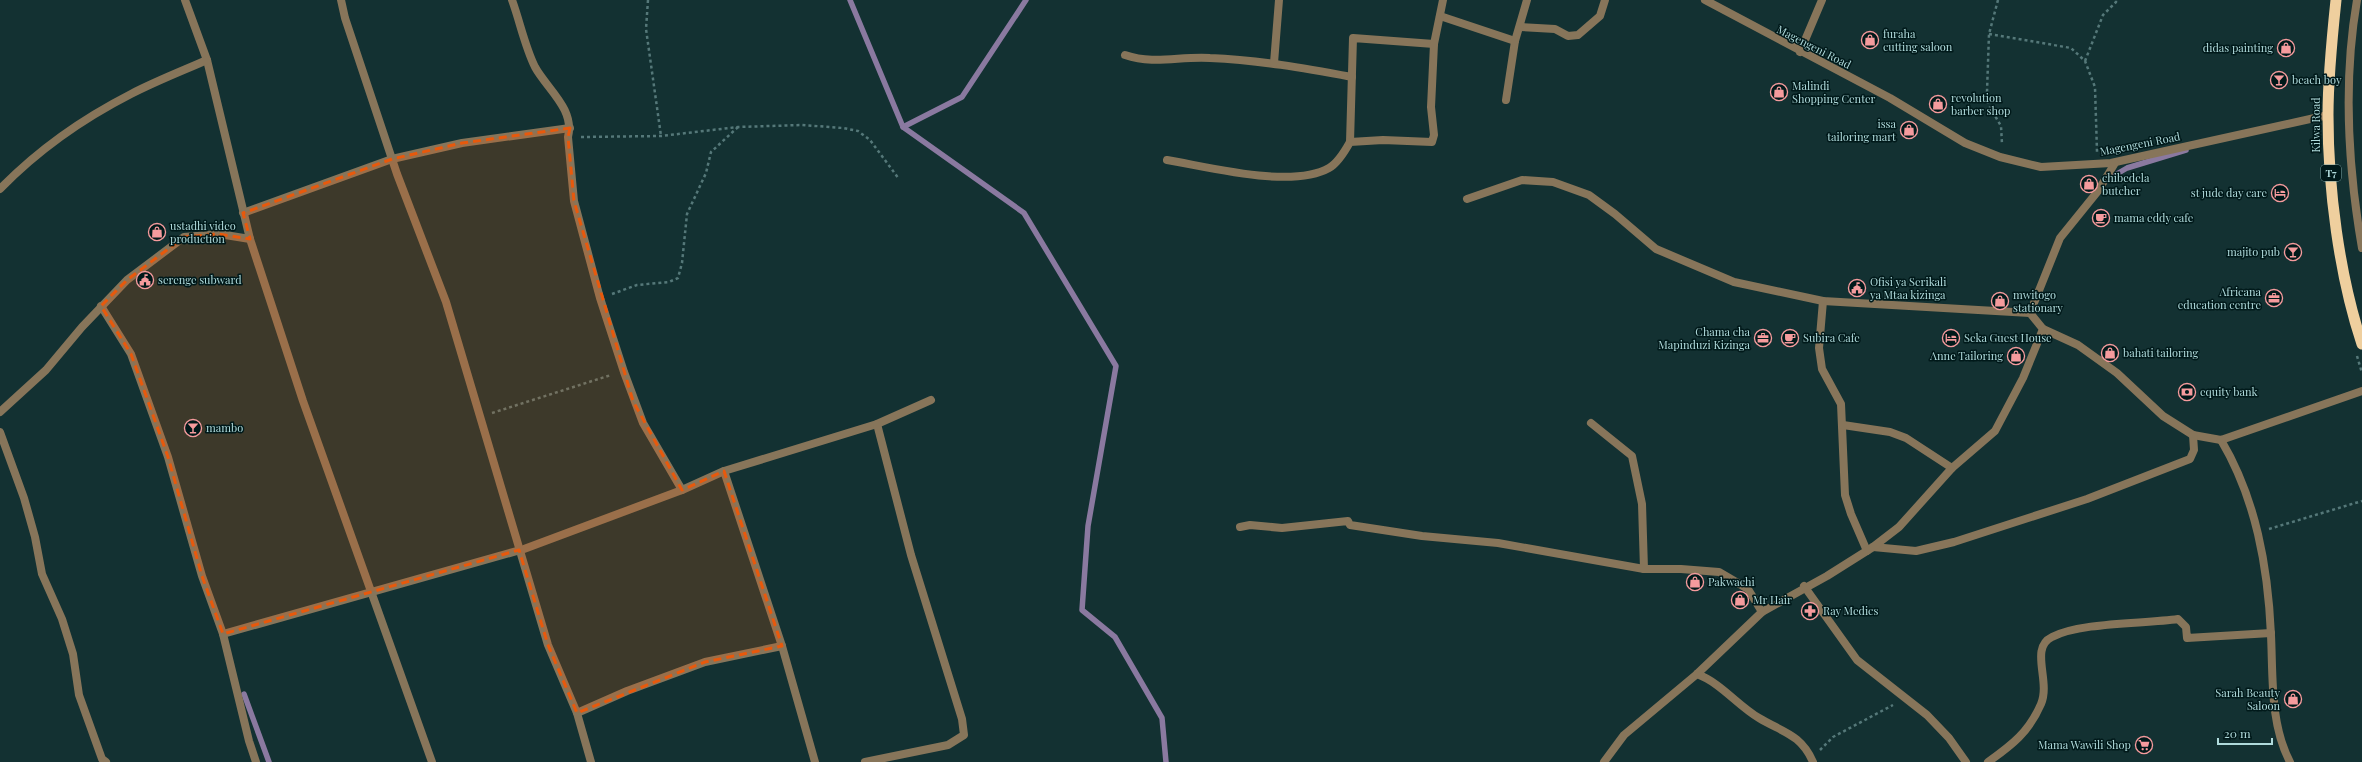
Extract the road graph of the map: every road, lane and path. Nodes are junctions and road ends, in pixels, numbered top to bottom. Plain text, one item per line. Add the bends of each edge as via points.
1 (185, 0) edge
2 (341, 0) edge
3 (512, 0) edge
4 (648, 0) edge
5 (1279, 0) edge
6 (1443, 0) edge
7 (1527, 0) edge
8 (1605, 0) edge
9 (1705, 0) edge
10 (1822, 0) edge
11 (1998, 0) edge
12 (2116, 0) edge
13 (2336, 0) edge
14 (2356, 0) edge
15 (1440, 16) junction
16 (1520, 27) junction
17 (1989, 34) junction
18 (1515, 41) junction
19 (1434, 44) junction
20 (1800, 52) junction
21 (1125, 55) dead end
22 (207, 60) junction
23 (2085, 61) junction
24 (1274, 63) junction
25 (1352, 77) junction
26 (1506, 100) dead end
27 (2328, 115) junction
28 (738, 127) junction
29 (570, 128) junction
30 (660, 136) junction
31 (568, 137) junction
32 (1350, 142) junction
33 (2000, 157) junction
34 (392, 159) junction
35 (1167, 160) dead end
36 (2115, 163) junction
37 (2098, 164) junction
38 (898, 179) dead end
39 (0, 189) edge
40 (1467, 200) dead end
41 (243, 213) junction
42 (250, 239) junction
43 (2362, 248) edge
44 (600, 298) junction
45 (1823, 301) junction
46 (101, 306) junction
47 (2030, 312) junction
48 (2043, 329) junction
49 (2362, 344) edge
50 (624, 372) junction
51 (2362, 392) edge
52 (931, 400) dead end
53 (0, 412) edge
54 (480, 417) junction
55 (1591, 423) dead end
56 (877, 424) junction
57 (1843, 425) junction
58 (0, 432) edge
59 (2193, 435) junction
60 (2221, 440) junction
61 (1952, 468) junction
62 (724, 471) junction
63 (682, 490) junction
64 (2362, 501) edge
65 (1240, 527) dead end
66 (2259, 532) junction
67 (1870, 549) junction
68 (519, 550) junction
69 (1644, 569) junction
70 (1804, 586) junction
71 (371, 592) junction
72 (1762, 612) junction
73 (2271, 633) junction
74 (224, 634) junction
75 (782, 646) junction
76 (1697, 674) junction
77 (1904, 699) junction
78 (577, 713) junction
79 (1813, 760) edge
80 (106, 762) edge
81 (256, 762) edge
82 (432, 762) edge
83 (591, 762) edge
84 (815, 762) edge
85 (865, 762) edge
86 (1604, 762) edge
87 (1966, 762) edge
88 (1988, 762) edge
89 (2290, 762) edge

1 - 22 street
2 - 34 street
3 - 29 street via 536,68 557,95
4 - 30 path via 646,29
5 - 24 street
6 - 15 street
7 - 16 street
8 - 16 street via 1600,16 1578,35 1568,36 1555,29
9 - 20 street, Magengeni Road
10 - 20 street
11 - 17 path
12 - 23 path via 2103,15
13 - 27 highway, Kilwa Road / T7
14 - 43 street via 2349,63 2350,146 2356,217
15 - 18 street
15 - 19 street
16 - 18 street
17 - 23 path via 2071,48
17 - 33 path via 1988,104 2001,126
18 - 26 street
19 - 25 street via 1353,38
19 - 32 street via 1432,142
20 - 33 street, Magengeni Road via 1890,98 1965,143
21 - 24 street via 1142,61 1194,57
22 - 39 street via 131,94 68,132
22 - 41 street
23 - 37 path via 2095,87
24 - 25 street
25 - 32 street
27 - 36 street, Magengeni Road
27 - 49 highway, Kilwa Road / T7 via 2329,157 2338,244
28 - 30 path
28 - 38 path via 802,125 858,131 870,140
28 - 44 path via 711,152 706,173 687,214 678,278 669,282 636,285
29 - 31 street
29 - 34 street via 462,143
30 - 31 path
31 - 44 street via 574,201
32 - 35 street via 1330,168 1308,176 1255,176
33 - 37 street, Magengeni Road via 2042,167
34 - 41 street
34 - 54 street via 446,302
36 - 37 street, Magengeni Road
36 - 47 street via 2098,191 2060,238
40 - 45 street via 1522,180 1553,182 1589,195 1656,249 1734,282
41 - 42 street
42 - 46 street via 219,234 184,237 127,280
42 - 71 street via 303,401
44 - 50 street
45 - 47 street
45 - 57 street via 1819,348 1822,369 1841,404
46 - 53 street via 46,370
46 - 74 street via 131,354 168,456 202,576
47 - 48 street
48 - 59 street via 2078,345 2117,373 2163,416
48 - 61 street via 2023,378 1995,431
50 - 54 path via 595,378
50 - 63 street via 643,423
51 - 60 street
52 - 56 street
54 - 68 street
55 - 69 street via 1632,456 1642,504
56 - 62 street
56 - 85 street via 911,555 962,719 964,735 948,745
57 - 61 street via 1890,432 1906,438
57 - 67 street via 1845,495 1850,514
58 - 80 street via 24,498 42,574 62,619 73,654 79,695 102,759
59 - 60 street
59 - 67 street via 2194,450 2190,459 2087,498 1954,542 1916,551
60 - 66 street via 2245,489
61 - 67 street via 1898,527
62 - 63 street
62 - 75 street
63 - 68 street
64 - 66 path
65 - 69 street via 1250,525 1282,528 1348,521 1350,525 1422,536 1498,543
66 - 73 street
67 - 70 street via 1827,576
68 - 71 street
68 - 78 street via 548,645
69 - 72 street via 1719,572 1748,589
70 - 72 street
70 - 77 street via 1857,660
71 - 74 street
71 - 82 street
72 - 76 street
73 - 88 street via 2187,638 2186,628 2178,619 2108,625 2063,632 2050,637 2042,645 2040,652 2045,681 2041,703 2025,732
73 - 89 street via 2273,700
74 - 81 street
75 - 78 street via 706,662 627,691
75 - 84 street
76 - 79 street via 1712,680 1760,719 1785,730 1800,742
76 - 86 street via 1624,735
77 - 79 path via 1833,737
77 - 87 street via 1927,715 1949,738
78 - 83 street

